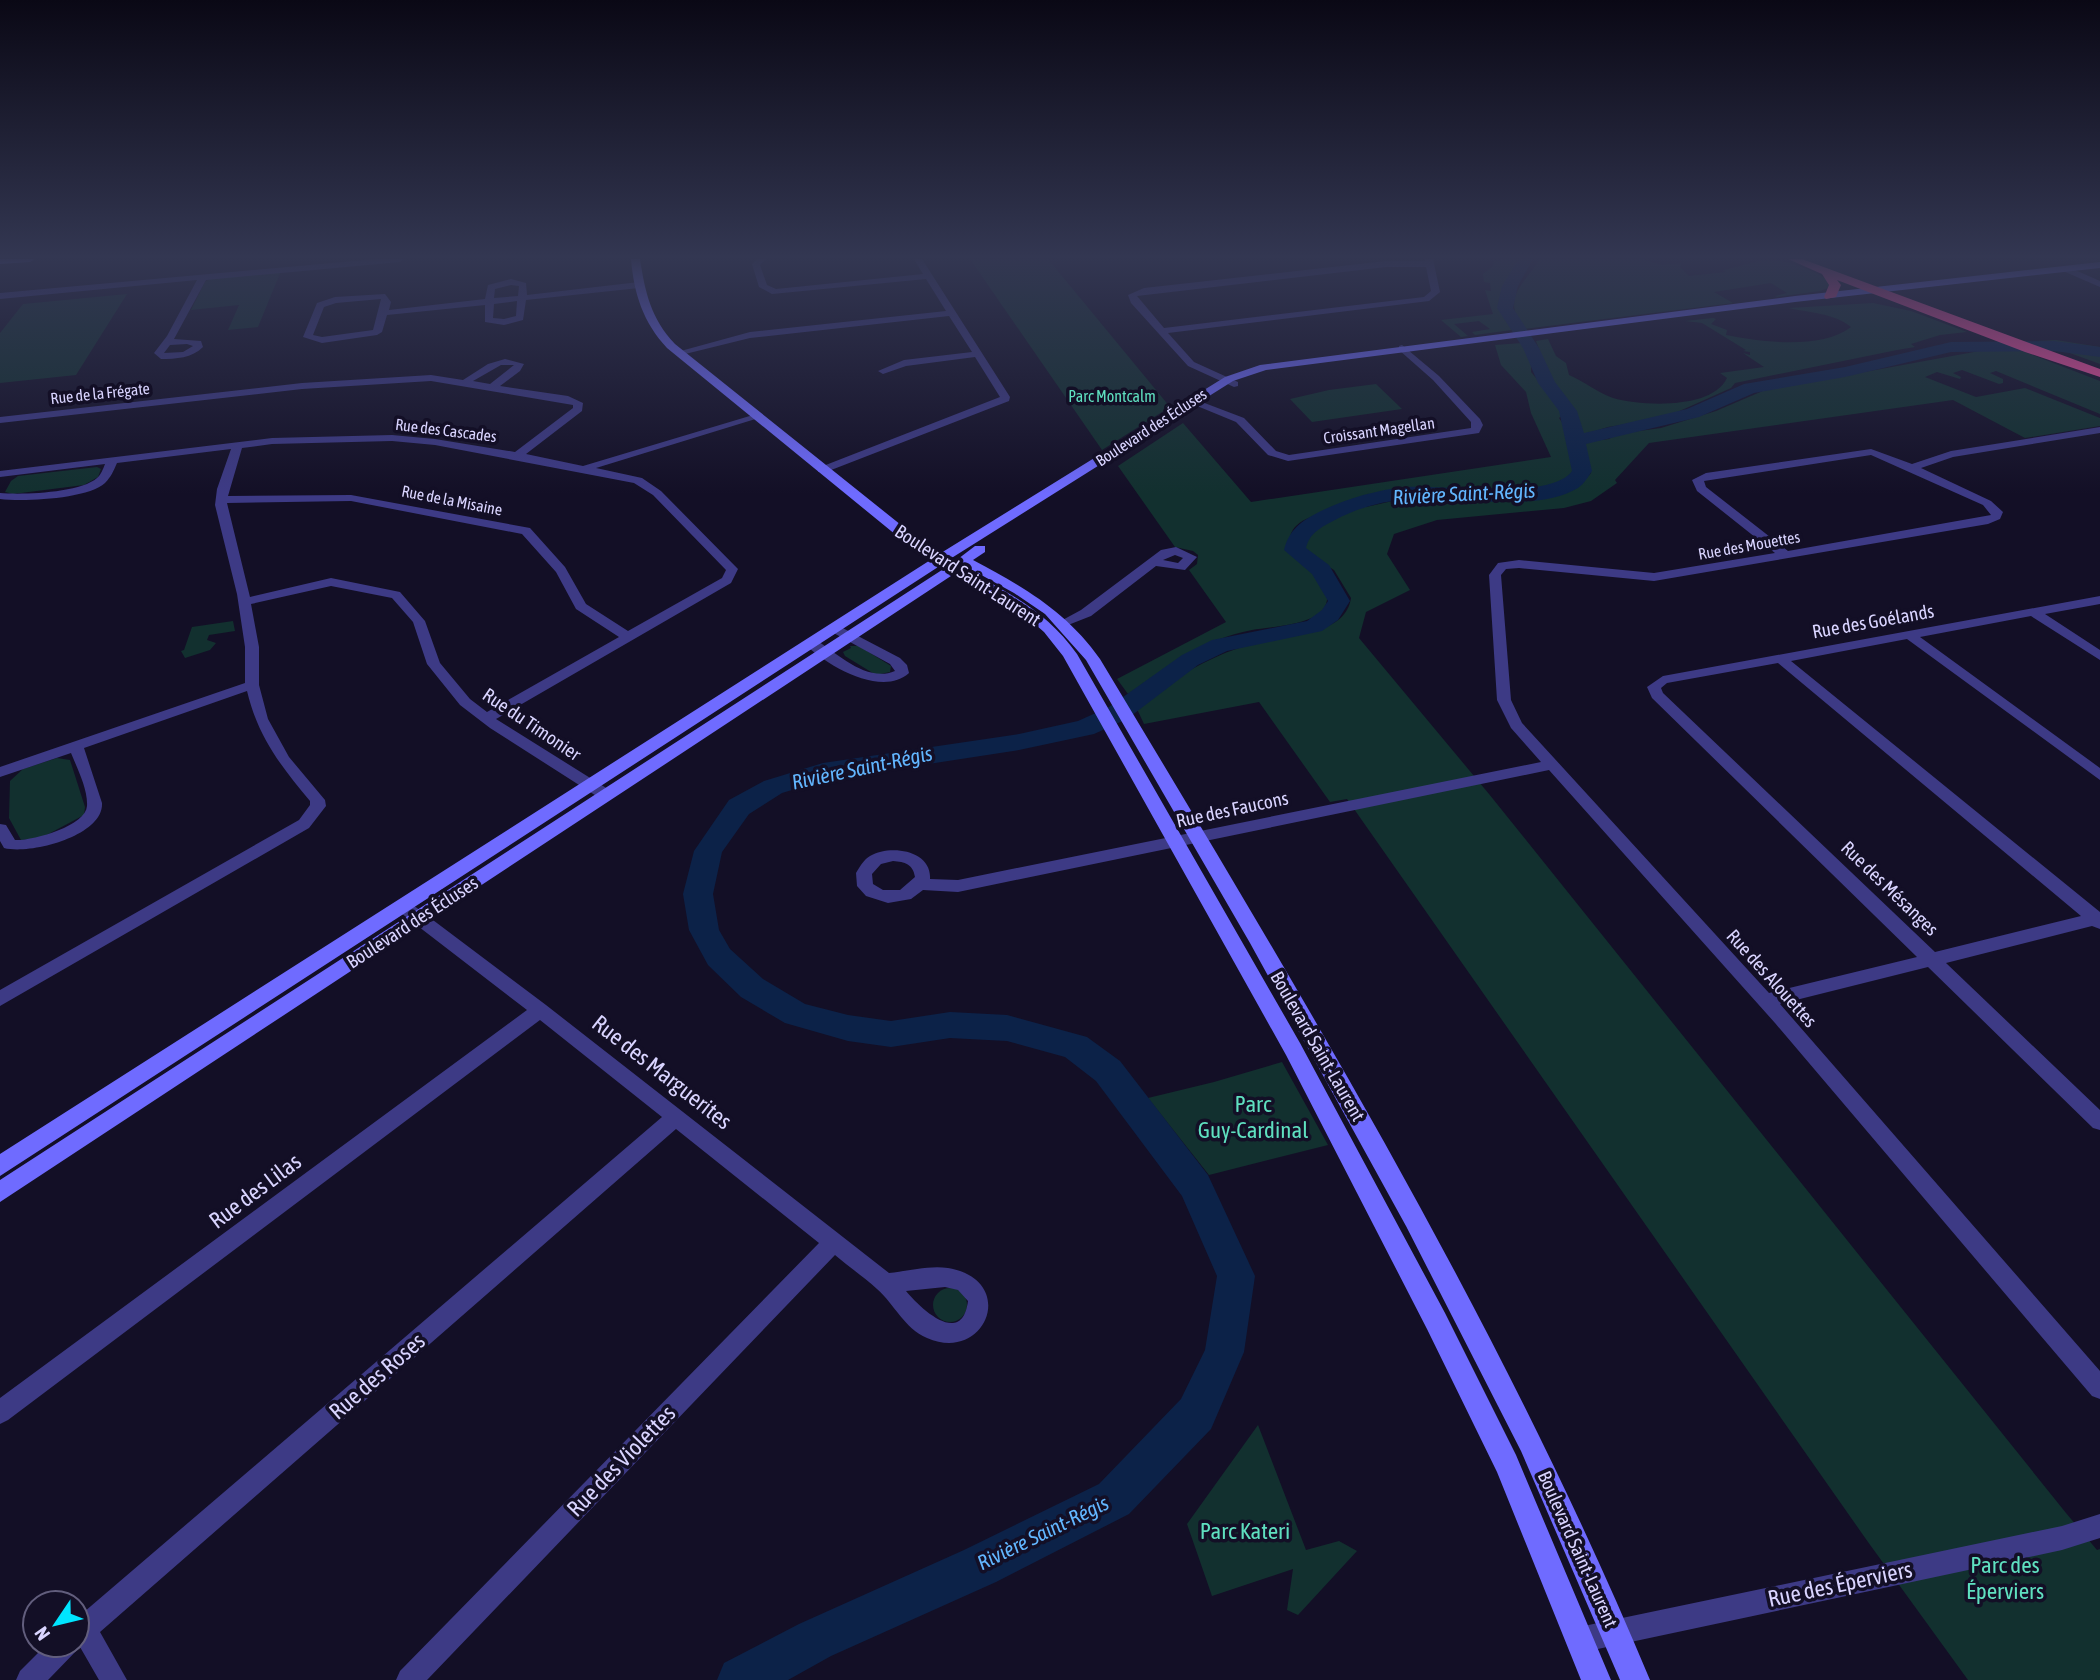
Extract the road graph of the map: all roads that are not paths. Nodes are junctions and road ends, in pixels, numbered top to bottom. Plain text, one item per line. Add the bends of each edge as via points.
1 (170, 337) edge
2 (310, 337) edge
3 (341, 337) edge
4 (665, 337) edge
5 (741, 337) edge
6 (967, 337) edge
7 (1168, 337) edge
8 (1509, 337) edge
9 (1996, 337) edge
10 (2010, 337) edge
11 (167, 342) dead end
12 (2031, 346) junction
13 (1405, 350) junction
14 (680, 354) junction
15 (978, 354) junction
16 (883, 371) dead end
17 (2100, 372) edge
18 (466, 382) junction
19 (1230, 382) junction
20 (492, 387) junction
21 (1195, 403) junction
22 (757, 417) junction
23 (0, 420) edge
24 (2100, 430) edge
25 (238, 445) junction
26 (640, 451) junction
27 (517, 456) junction
28 (113, 460) junction
29 (586, 468) junction
30 (1912, 468) junction
31 (822, 470) junction
32 (4, 473) edge
33 (631, 477) junction
34 (0, 487) edge
35 (0, 496) edge
36 (221, 500) junction
37 (1786, 555) junction
38 (953, 560) junction
39 (1154, 562) dead end
40 (1502, 566) joint
41 (2100, 600) edge
42 (245, 602) junction
43 (2032, 611) junction
44 (1063, 623) junction
45 (835, 628) junction
46 (1908, 634) junction
47 (851, 636) junction
48 (628, 637) junction
49 (818, 648) junction
50 (2100, 656) edge
51 (1780, 658) junction
52 (252, 685) junction
53 (1655, 685) joint
54 (486, 719) junction
55 (1121, 725) junction
56 (76, 746) junction
57 (1552, 765) junction
58 (0, 772) edge
59 (2100, 775) edge
60 (598, 790) junction
61 (0, 829) edge
62 (1187, 840) junction
63 (920, 884) dead end
64 (411, 912) junction
65 (2098, 920) edge
66 (1934, 959) junction
67 (0, 999) edge
68 (1765, 1001) junction
69 (540, 1010) junction
70 (676, 1117) junction
71 (2100, 1122) edge
72 (56, 1143) junction
73 (0, 1166) edge
74 (0, 1192) edge
75 (834, 1242) junction
76 (886, 1283) dead end
77 (2100, 1388) edge
78 (0, 1412) edge
79 (2100, 1526) edge
80 (91, 1622) edge
81 (1614, 1633) junction
82 (1579, 1640) junction
83 (91, 1654) edge
84 (51, 1659) edge
85 (29, 1680) edge
86 (114, 1680) edge
87 (409, 1680) edge
88 (1596, 1680) edge
89 (1635, 1680) edge

1 - 11 street
2 - 3 street
4 - 14 street, Boulevard Saint-Laurent
5 - 14 street
6 - 15 street
7 - 19 street via 1191,364
8 - 13 street, Boulevard des Écluses
9 - 12 highway
10 - 12 highway
12 - 17 highway
12 - 17 highway via 2052,350
13 - 19 street, Boulevard des Écluses
13 - 21 street, Croissant Magellan via 1476,421 1475,431 1288,458 1272,453 1240,420
14 - 22 street, Boulevard Saint-Laurent
15 - 16 street via 904,363
15 - 31 street via 1005,397 1002,403
18 - 20 street, Rue de la Frégate
18 - 20 street via 495,364 518,363 519,368
18 - 23 street, Rue de la Frégate via 431,378 302,386
19 - 21 street, Boulevard des Écluses
20 - 27 street, Rue de la Frégate via 574,400 579,405
21 - 38 street, Boulevard des Écluses
22 - 26 street
22 - 31 street, Boulevard Saint-Laurent
24 - 30 street via 1951,454
25 - 27 street, Rue des Cascades via 300,439 401,439
25 - 28 street, Rue des Cascades
25 - 36 street
26 - 29 street
26 - 33 street via 623,463
27 - 29 street, Rue des Cascades
28 - 32 street, Rue des Cascades
28 - 35 street via 104,478 90,486
29 - 33 street, Rue des Cascades
30 - 37 street, Rue des Mouettes via 1987,503 1998,513 1987,520
30 - 37 street via 1874,453 1858,453 1698,480 1701,489
31 - 38 street, Boulevard Saint-Laurent via 901,532
32 - 34 street, Rue des Cascades
33 - 48 street, Rue des Cascades via 657,493 730,566 732,574
36 - 42 street
36 - 48 street, Rue de la Misaine via 351,498 526,531 561,570 581,606
37 - 40 street, Rue des Mouettes via 1648,577
38 - 44 street, Boulevard Saint-Laurent via 1022,590
38 - 45 street, Boulevard des Écluses
38 - 47 street, Boulevard des Écluses
38 - 55 street, Boulevard Saint-Laurent via 1041,621 1070,654 1100,704
39 - 44 street via 1086,613
40 - 57 street, Rue des Alouettes via 1495,575 1505,705 1516,725
41 - 43 street, Rue des Goélands
42 - 52 street
42 - 54 street, Rue du Timonier via 331,582 392,593 419,621 428,653 447,682
43 - 46 street, Rue des Goélands
43 - 50 street
44 - 55 street, Boulevard Saint-Laurent via 1082,642 1115,696
45 - 47 street
45 - 49 street, Boulevard des Écluses
46 - 51 street, Rue des Goélands
46 - 59 street
47 - 49 street, Boulevard des Écluses
47 - 49 street via 895,661 902,673 874,680
48 - 54 street
49 - 60 street, Boulevard des Écluses
51 - 53 street, Rue des Goélands
51 - 65 street
52 - 56 street
52 - 67 street via 270,738 318,806 303,824
53 - 66 street, Rue des Mésanges via 1657,695
54 - 60 street, Rue du Timonier
55 - 62 street, Boulevard Saint-Laurent
56 - 58 street
56 - 61 street via 95,807 91,817 24,848 10,844
57 - 62 street, Rue des Faucons
57 - 68 street, Rue des Alouettes
60 - 64 street, Boulevard des Écluses
62 - 63 street, Rue des Faucons via 958,886
62 - 81 street, Boulevard Saint-Laurent via 1336,1075 1515,1410
62 - 82 street, Boulevard Saint-Laurent via 1493,1433
64 - 69 street, Rue des Marguerites
64 - 72 street, Boulevard des Écluses
65 - 66 street
66 - 68 street
66 - 71 street, Rue des Mésanges
68 - 77 street, Rue des Alouettes
69 - 70 street, Rue des Marguerites
69 - 78 street, Rue des Lilas
70 - 75 street, Rue des Marguerites
70 - 80 street, Rue des Roses
72 - 73 street, Boulevard des Écluses
72 - 74 street, Boulevard des Écluses
75 - 76 street, Rue des Marguerites
75 - 87 street, Rue des Violettes
79 - 81 street, Rue des Éperviers via 2062,1538
81 - 82 street, Rue des Éperviers
81 - 89 street, Boulevard Saint-Laurent
82 - 88 street, Boulevard Saint-Laurent
83 - 86 street
84 - 85 street, Rue des Roses

